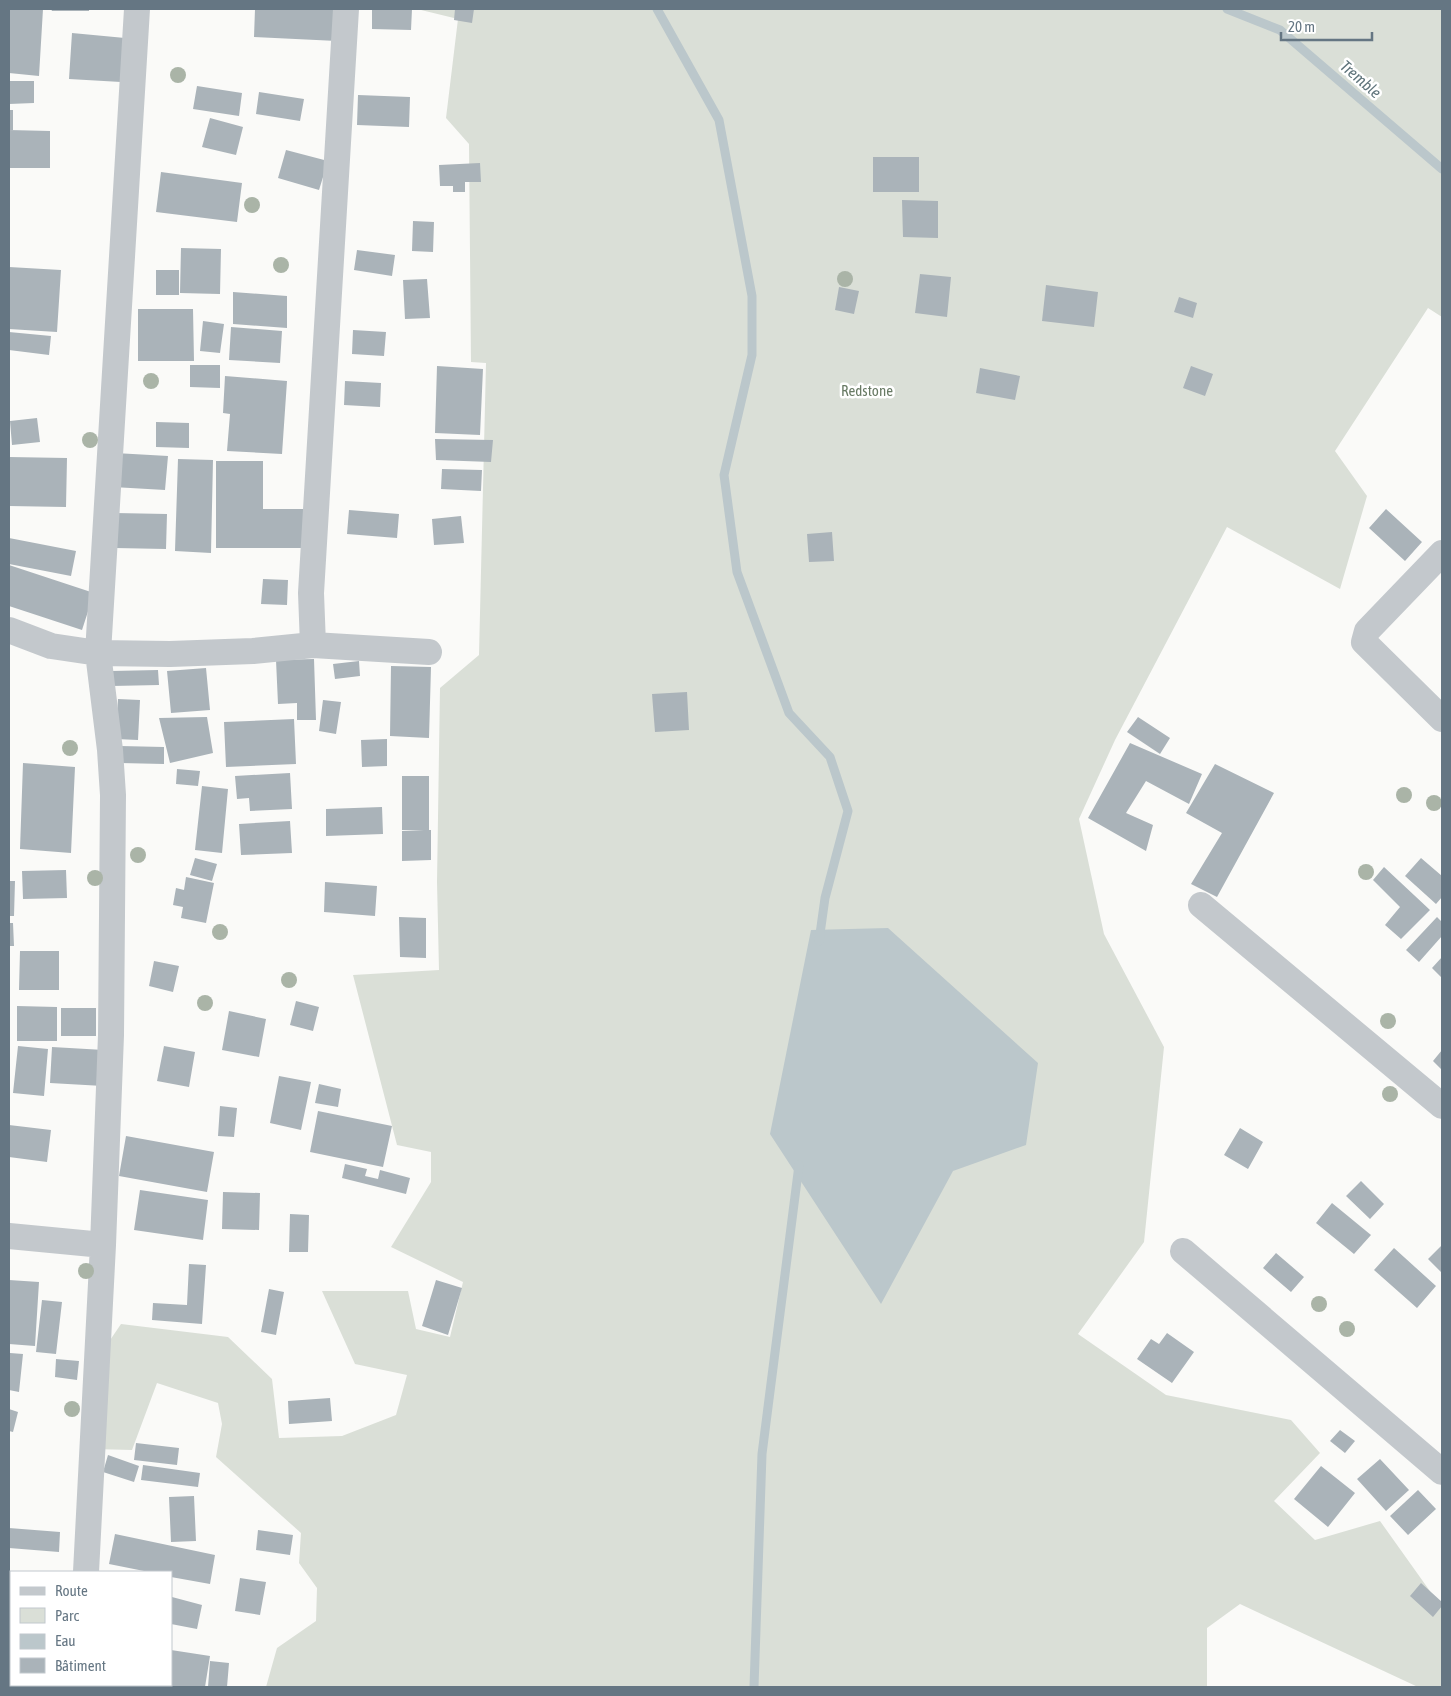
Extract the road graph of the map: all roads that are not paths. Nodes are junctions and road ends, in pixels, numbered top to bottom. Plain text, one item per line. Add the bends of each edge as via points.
1 (138, 9) edge
2 (346, 9) edge
3 (1442, 552) edge
4 (9, 630) edge
5 (313, 645) junction
6 (429, 652) dead end
7 (98, 653) junction
8 (1442, 719) edge
9 (1201, 905) dead end
10 (1442, 1106) edge
11 (9, 1236) edge
12 (103, 1245) junction
13 (1183, 1252) dead end
14 (1442, 1472) edge
15 (86, 1571) edge

1 - 7 street
2 - 5 street via 311,593
3 - 8 street via 1367,631 1364,642
4 - 7 street via 51,646
5 - 6 street
5 - 7 street via 253,651
7 - 12 street via 113,795 111,1035
9 - 10 street
11 - 12 street
12 - 15 street
13 - 14 street

